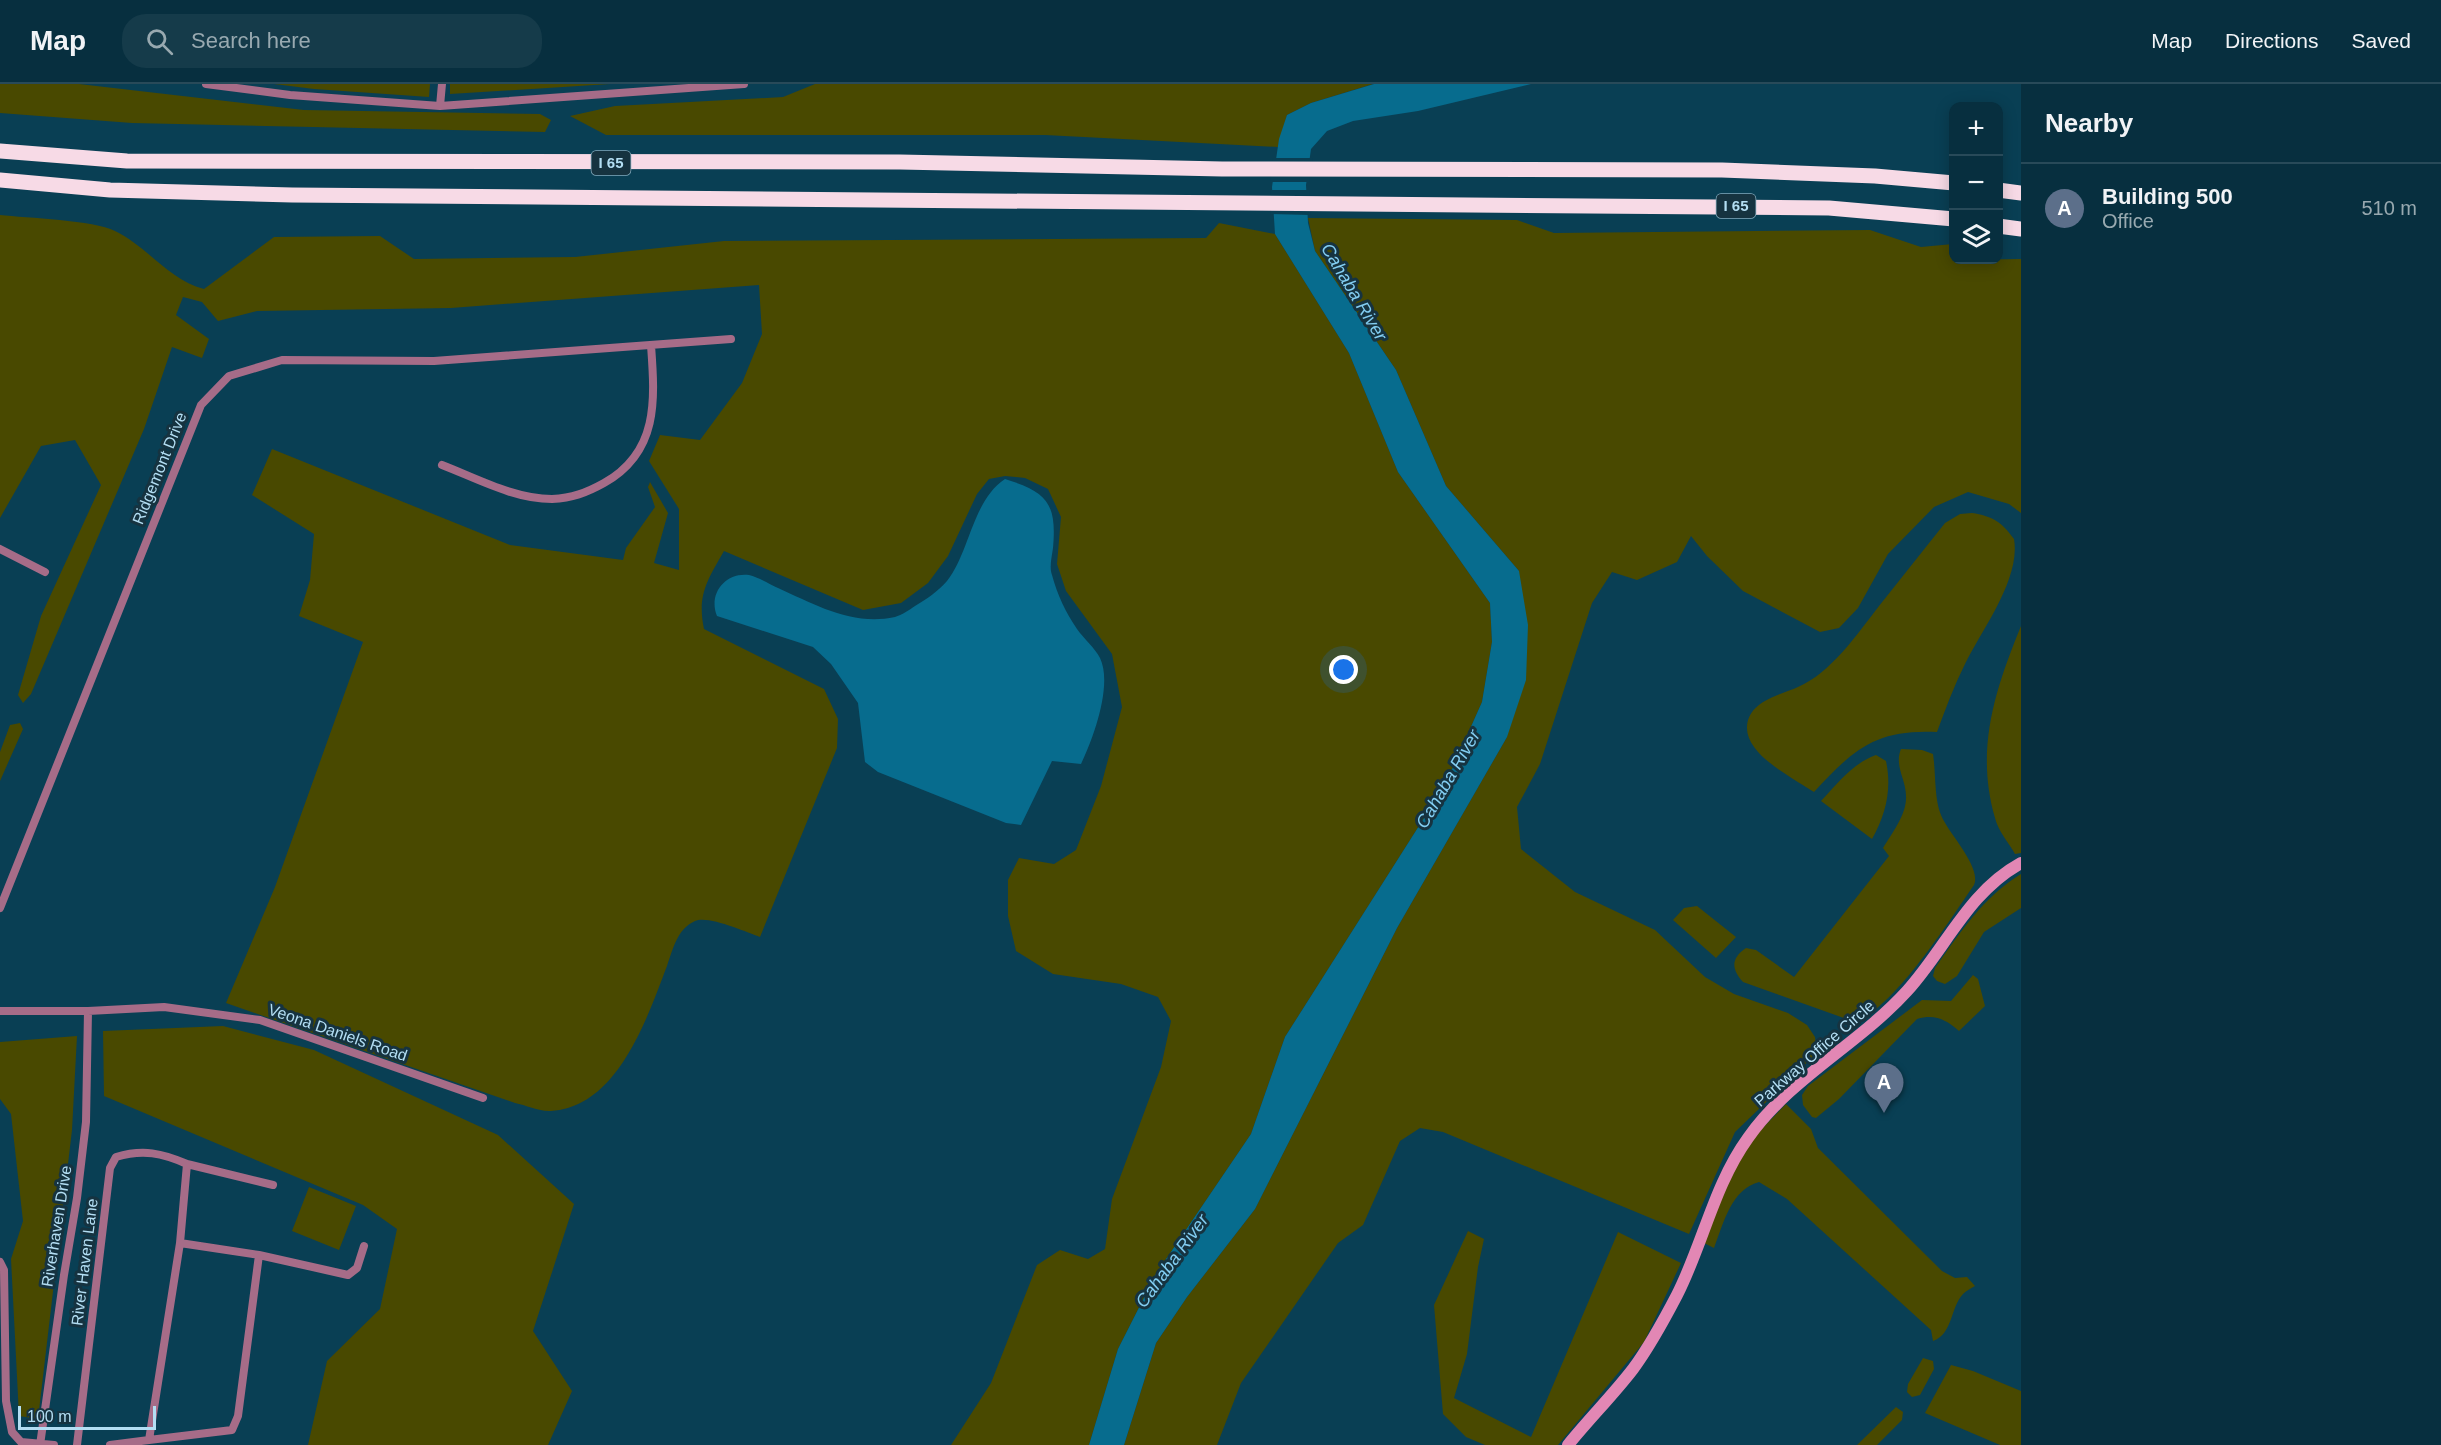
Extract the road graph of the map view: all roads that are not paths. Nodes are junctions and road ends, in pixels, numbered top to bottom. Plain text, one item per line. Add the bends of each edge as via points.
1 (206, 84) edge
2 (442, 84) edge
3 (744, 84) edge
4 (440, 106) junction
5 (0, 151) edge
6 (0, 180) edge
7 (1949, 183) edge
8 (2003, 191) edge
9 (2021, 193) edge
10 (1949, 219) edge
11 (2003, 227) edge
12 (2021, 229) edge
13 (731, 339) dead end
14 (651, 345) junction
15 (442, 465) dead end
16 (0, 549) edge
17 (45, 572) dead end
18 (2021, 863) edge
19 (0, 908) edge
20 (0, 1011) edge
21 (88, 1011) junction
22 (483, 1098) dead end
23 (187, 1164) junction
24 (273, 1185) dead end
25 (180, 1244) junction
26 (364, 1246) dead end
27 (259, 1255) junction
28 (0, 1262) edge
29 (149, 1440) junction
30 (20, 1443) edge
31 (40, 1444) edge
32 (54, 1445) edge
33 (77, 1445) edge
34 (110, 1445) edge
35 (1568, 1445) edge

1 - 4 street via 290,95
2 - 4 street
3 - 4 street
5 - 7 highway, I 65 via 127,161 900,162 1222,169 1771,171
6 - 10 highway, I 65 via 111,190 292,195 1519,203 1829,208
8 - 9 highway
11 - 12 highway
13 - 14 street, Ridgemont Drive
14 - 15 street via 651,421 640,451 614,477 580,496 550,499 506,490
14 - 19 street, Ridgemont Drive via 434,361 282,360 230,376 201,405 196,416
16 - 17 street
18 - 35 street, Parkway Office Circle via 1975,900 1923,971 1884,1015 1779,1101 1757,1125 1726,1175 1678,1293 1650,1345
20 - 21 street, Veona Daniels Road
21 - 22 street, Veona Daniels Road via 164,1007 260,1020
21 - 31 street, Riverhaven Drive via 84,1140
23 - 24 street, River Haven Lane
23 - 25 street
23 - 33 street, River Haven Lane via 167,1155 131,1153 116,1156 110,1168
25 - 27 street
25 - 29 street
26 - 27 street via 357,1268 348,1275
27 - 29 street via 238,1416 232,1430
28 - 30 street via 4,1270 6,1401 12,1432
29 - 34 street
30 - 31 street
31 - 32 street

